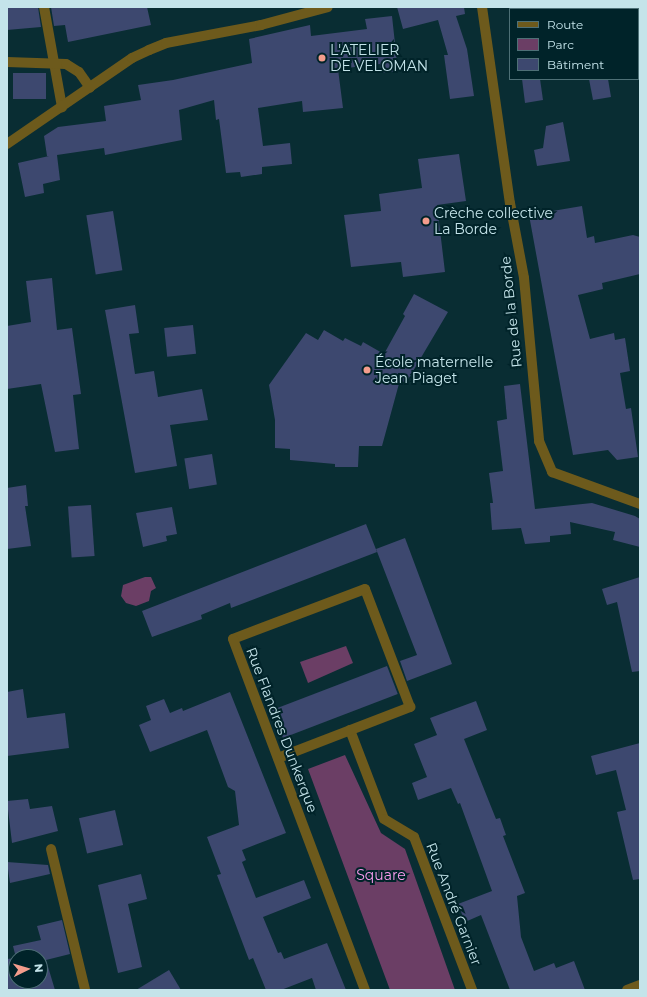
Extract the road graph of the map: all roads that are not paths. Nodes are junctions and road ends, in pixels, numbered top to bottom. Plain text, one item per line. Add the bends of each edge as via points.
1 (44, 7) edge
2 (328, 7) edge
3 (482, 7) edge
4 (7, 62) edge
5 (54, 63) junction
6 (90, 88) junction
7 (62, 107) junction
8 (7, 144) edge
9 (640, 504) edge
10 (350, 730) junction
11 (278, 758) junction
12 (51, 849) dead end
13 (640, 985) edge
14 (85, 990) edge
15 (365, 990) edge
16 (472, 990) edge
17 (627, 990) edge

1 - 5 street
2 - 6 street via 261,25 166,43 132,58
3 - 9 street, Rue de la Borde via 510,204 524,278 539,441 552,472
4 - 5 street
5 - 6 street via 66,64 78,72
5 - 7 street
6 - 7 street
7 - 8 street
10 - 11 street
10 - 11 street, Rue Flandres Dunkerque via 410,707 365,589 233,639
10 - 16 street, Rue André Garnier via 384,819 414,837
11 - 15 street, Rue Flandres Dunkerque
12 - 14 street
13 - 17 street

